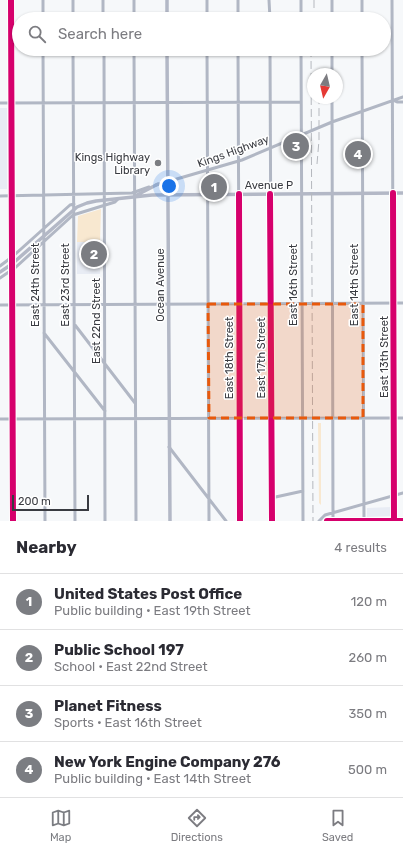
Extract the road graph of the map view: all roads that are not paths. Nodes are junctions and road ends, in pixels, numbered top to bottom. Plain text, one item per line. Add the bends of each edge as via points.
1 (11, 0) edge
2 (43, 0) edge
3 (73, 0) edge
4 (103, 0) edge
5 (134, 0) edge
6 (168, 0) edge
7 (207, 0) edge
8 (238, 0) edge
9 (270, 0) edge
10 (301, 0) edge
11 (332, 0) edge
12 (362, 0) edge
13 (392, 0) edge
14 (43, 12) edge
15 (73, 12) edge
16 (104, 12) edge
17 (134, 12) edge
18 (167, 12) edge
19 (207, 12) edge
20 (238, 12) edge
21 (270, 12) edge
22 (301, 12) edge
23 (332, 12) edge
24 (362, 12) edge
25 (43, 56) edge
26 (73, 56) edge
27 (104, 56) edge
28 (134, 56) edge
29 (168, 56) edge
30 (207, 56) edge
31 (238, 56) edge
32 (270, 56) edge
33 (301, 56) edge
34 (332, 56) edge
35 (362, 56) edge
36 (332, 68) edge
37 (403, 97) edge
38 (393, 100) junction
39 (104, 102) junction
40 (134, 102) junction
41 (168, 102) junction
42 (207, 102) junction
43 (238, 102) junction
44 (270, 102) junction
45 (301, 102) junction
46 (403, 102) edge
47 (0, 103) edge
48 (12, 103) junction
49 (43, 103) junction
50 (73, 103) junction
51 (332, 104) edge
52 (362, 111) junction
53 (332, 122) junction
54 (302, 135) junction
55 (270, 148) junction
56 (239, 161) junction
57 (208, 171) junction
58 (168, 182) junction
59 (158, 184) junction
60 (135, 192) junction
61 (104, 193) junction
62 (403, 193) edge
63 (74, 194) junction
64 (208, 194) junction
65 (239, 194) junction
66 (270, 194) junction
67 (302, 194) junction
68 (332, 194) junction
69 (362, 194) junction
70 (393, 194) junction
71 (43, 195) junction
72 (168, 195) junction
73 (0, 196) edge
74 (12, 196) junction
75 (135, 197) junction
76 (104, 202) junction
77 (74, 204) junction
78 (74, 210) junction
79 (74, 215) junction
80 (44, 229) junction
81 (44, 236) junction
82 (44, 242) junction
83 (12, 257) junction
84 (12, 264) junction
85 (0, 266) edge
86 (12, 270) junction
87 (0, 272) edge
88 (0, 278) edge
89 (105, 304) junction
90 (135, 304) junction
91 (169, 304) junction
92 (208, 304) junction
93 (239, 304) junction
94 (271, 304) junction
95 (302, 304) junction
96 (333, 304) junction
97 (363, 304) junction
98 (393, 304) junction
99 (403, 304) edge
100 (0, 305) edge
101 (12, 305) junction
102 (44, 305) junction
103 (74, 305) junction
104 (74, 325) junction
105 (44, 333) junction
106 (105, 364) junction
107 (75, 372) junction
108 (135, 403) junction
109 (105, 411) junction
110 (209, 418) junction
111 (240, 418) junction
112 (271, 418) junction
113 (303, 418) junction
114 (333, 418) junction
115 (364, 418) junction
116 (394, 418) junction
117 (403, 418) edge
118 (0, 419) edge
119 (13, 419) junction
120 (44, 419) junction
121 (75, 419) junction
122 (105, 419) junction
123 (135, 419) junction
124 (169, 419) junction
125 (169, 447) junction
126 (303, 491) junction
127 (403, 493) edge
128 (394, 495) junction
129 (209, 498) junction
130 (271, 498) junction
131 (364, 504) junction
132 (334, 512) junction
133 (13, 521) edge
134 (44, 521) edge
135 (75, 521) edge
136 (106, 521) edge
137 (136, 521) edge
138 (170, 521) edge
139 (209, 521) edge
140 (226, 521) edge
141 (240, 521) edge
142 (272, 521) edge
143 (303, 521) edge
144 (319, 521) edge
145 (327, 521) edge
146 (333, 521) edge
147 (364, 521) edge
148 (394, 521) edge
149 (403, 521) edge

1 - 48 main road
2 - 14 street
3 - 15 street
4 - 16 street
5 - 17 street
6 - 18 main road
7 - 19 street
8 - 20 street
9 - 21 street
10 - 22 street
11 - 23 street
12 - 24 street
13 - 38 street, East 13th Street
25 - 49 street, East 24th Street
26 - 50 street, East 23rd Street
27 - 39 street, East 22nd Street
28 - 40 street
29 - 41 main road, Ocean Avenue
30 - 42 street
31 - 43 street, East 18th Street
32 - 44 street, East 17th Street
33 - 45 street, East 16th Street
34 - 36 street
35 - 52 street, East 14th Street
37 - 38 street, Kings Highway
38 - 46 street
38 - 52 street, Kings Highway
38 - 70 street, East 13th Street
39 - 40 street
39 - 50 street
39 - 61 street, East 22nd Street
40 - 41 street
40 - 60 street
41 - 42 street
41 - 58 main road, Ocean Avenue
42 - 43 street
42 - 57 street
43 - 44 street
43 - 56 street, East 18th Street
44 - 45 street
44 - 55 street, East 17th Street
45 - 54 street, East 16th Street
47 - 48 street
48 - 49 street
48 - 74 main road
49 - 50 street
49 - 71 street, East 24th Street
50 - 63 street, East 23rd Street
51 - 53 street
52 - 53 street, Kings Highway
52 - 69 street, East 14th Street
53 - 54 street, Kings Highway
53 - 68 street
54 - 55 street, Kings Highway
54 - 67 street, East 16th Street
55 - 56 street, Kings Highway
55 - 66 street, East 17th Street
56 - 57 street, Kings Highway
56 - 65 street, East 18th Street
57 - 58 street, Kings Highway
57 - 64 street
58 - 59 street, Kings Highway
58 - 72 main road, Ocean Avenue
59 - 60 street, Kings Highway
59 - 75 main road
60 - 61 street
60 - 75 street
61 - 63 street
61 - 76 street, East 22nd Street
62 - 70 main road, Avenue P
63 - 71 street
63 - 77 street, East 23rd Street
64 - 65 main road, Avenue P
64 - 72 main road, Avenue P
64 - 92 street
65 - 66 main road, Avenue P
65 - 93 street, East 18th Street
66 - 67 main road, Avenue P
66 - 94 street, East 17th Street
67 - 68 main road, Avenue P
67 - 95 street, East 16th Street
68 - 69 main road, Avenue P
68 - 96 street
69 - 70 main road, Avenue P
69 - 97 street, East 14th Street
70 - 98 street, East 13th Street
71 - 74 street
71 - 80 street, East 24th Street
72 - 75 main road, Avenue P
72 - 91 main road, Ocean Avenue
73 - 74 street
74 - 83 main road
75 - 76 main road
75 - 90 street
76 - 78 main road via 87,203
76 - 79 street
76 - 89 street, East 22nd Street
77 - 78 street, East 23rd Street
77 - 80 street
78 - 79 street, East 23rd Street
78 - 81 main road
79 - 82 street
79 - 103 street, East 23rd Street
80 - 81 street, East 24th Street
80 - 83 street
81 - 82 street, East 24th Street
81 - 84 main road
82 - 86 street
82 - 102 street, East 24th Street
83 - 84 main road
83 - 85 street
84 - 86 main road
84 - 87 main road
86 - 88 street
86 - 101 main road
89 - 90 street
89 - 103 street
89 - 106 street, East 22nd Street
90 - 91 street
90 - 108 street
91 - 92 street
91 - 124 main road, Ocean Avenue
92 - 93 street
92 - 110 street
93 - 94 street
93 - 111 street, East 18th Street
94 - 95 street
94 - 112 street, East 17th Street
95 - 96 street
95 - 113 street, East 16th Street
96 - 97 street
96 - 114 street
97 - 98 street
97 - 115 street, East 14th Street
98 - 99 street
98 - 116 street, East 13th Street
100 - 101 street
101 - 102 street
101 - 119 main road
102 - 103 street
102 - 105 street, East 24th Street
103 - 104 street, East 23rd Street
104 - 106 street
104 - 107 street, East 23rd Street
105 - 107 street
105 - 120 street, East 24th Street
106 - 108 street
106 - 109 street, East 22nd Street
107 - 109 street
107 - 121 street, East 23rd Street
108 - 123 street
109 - 122 street, East 22nd Street
110 - 111 street
110 - 124 street
110 - 129 street
111 - 112 street
111 - 141 street, East 18th Street
112 - 113 street
112 - 130 street, East 17th Street
113 - 114 street
113 - 126 street, East 16th Street
114 - 115 street
114 - 132 street
115 - 116 street
115 - 131 street, East 14th Street
116 - 117 street
116 - 128 street, East 13th Street
118 - 119 street
119 - 120 street
119 - 133 main road
120 - 121 street
120 - 134 street, East 24th Street
121 - 122 street
121 - 135 street, East 23rd Street
122 - 123 street
122 - 136 street, East 22nd Street
123 - 124 street
123 - 137 street
124 - 125 main road, Ocean Avenue
125 - 129 street
125 - 138 main road, Ocean Avenue
126 - 130 street
126 - 143 street, East 16th Street
127 - 128 street
128 - 131 street
128 - 148 street, East 13th Street
129 - 139 street
129 - 140 street
130 - 142 street, East 17th Street
131 - 132 street
131 - 147 street, East 14th Street
132 - 144 street via 325,515
132 - 146 street
145 - 146 street
146 - 147 street
147 - 148 street
148 - 149 street

